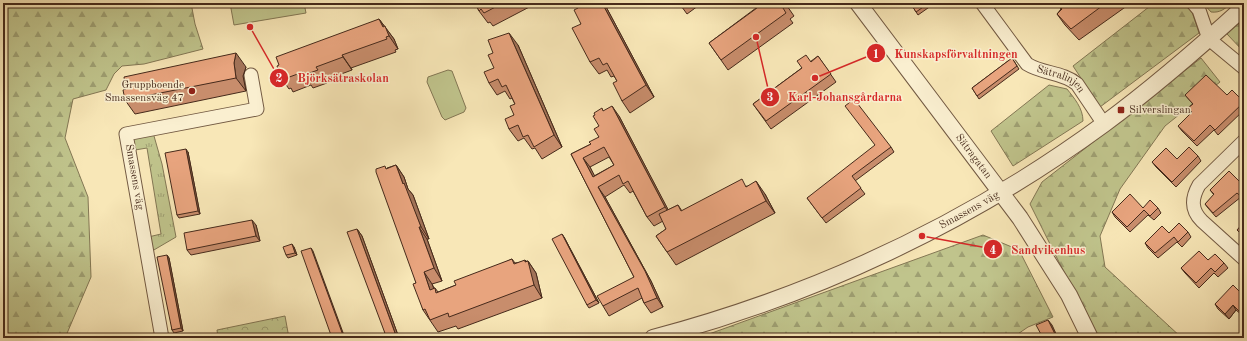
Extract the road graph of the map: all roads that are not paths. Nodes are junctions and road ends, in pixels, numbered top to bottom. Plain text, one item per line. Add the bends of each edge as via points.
1 (858, 3) edge
2 (982, 3) edge
3 (1193, 3) edge
4 (1244, 7) edge
5 (1209, 39) junction
6 (1244, 68) edge
7 (251, 75) dead end
8 (1104, 124) junction
9 (1244, 141) edge
10 (1000, 193) junction
11 (1244, 259) edge
12 (162, 338) edge
13 (653, 338) edge
14 (1090, 338) edge

1 - 10 street, Sätragatan
2 - 8 street, Sätralinjen via 1027,64 1072,80
3 - 5 street via 1199,10
4 - 5 street, Smassens väg
5 - 6 street
5 - 8 street, Smassens väg
7 - 12 street, Smassens väg via 257,109 126,134
8 - 10 street, Smassens väg
9 - 11 street via 1199,186 1195,192 1193,207 1195,214
10 - 13 street, Smassens väg via 937,228 864,263 742,311
10 - 14 street, Sätragatan via 1020,218 1058,276

